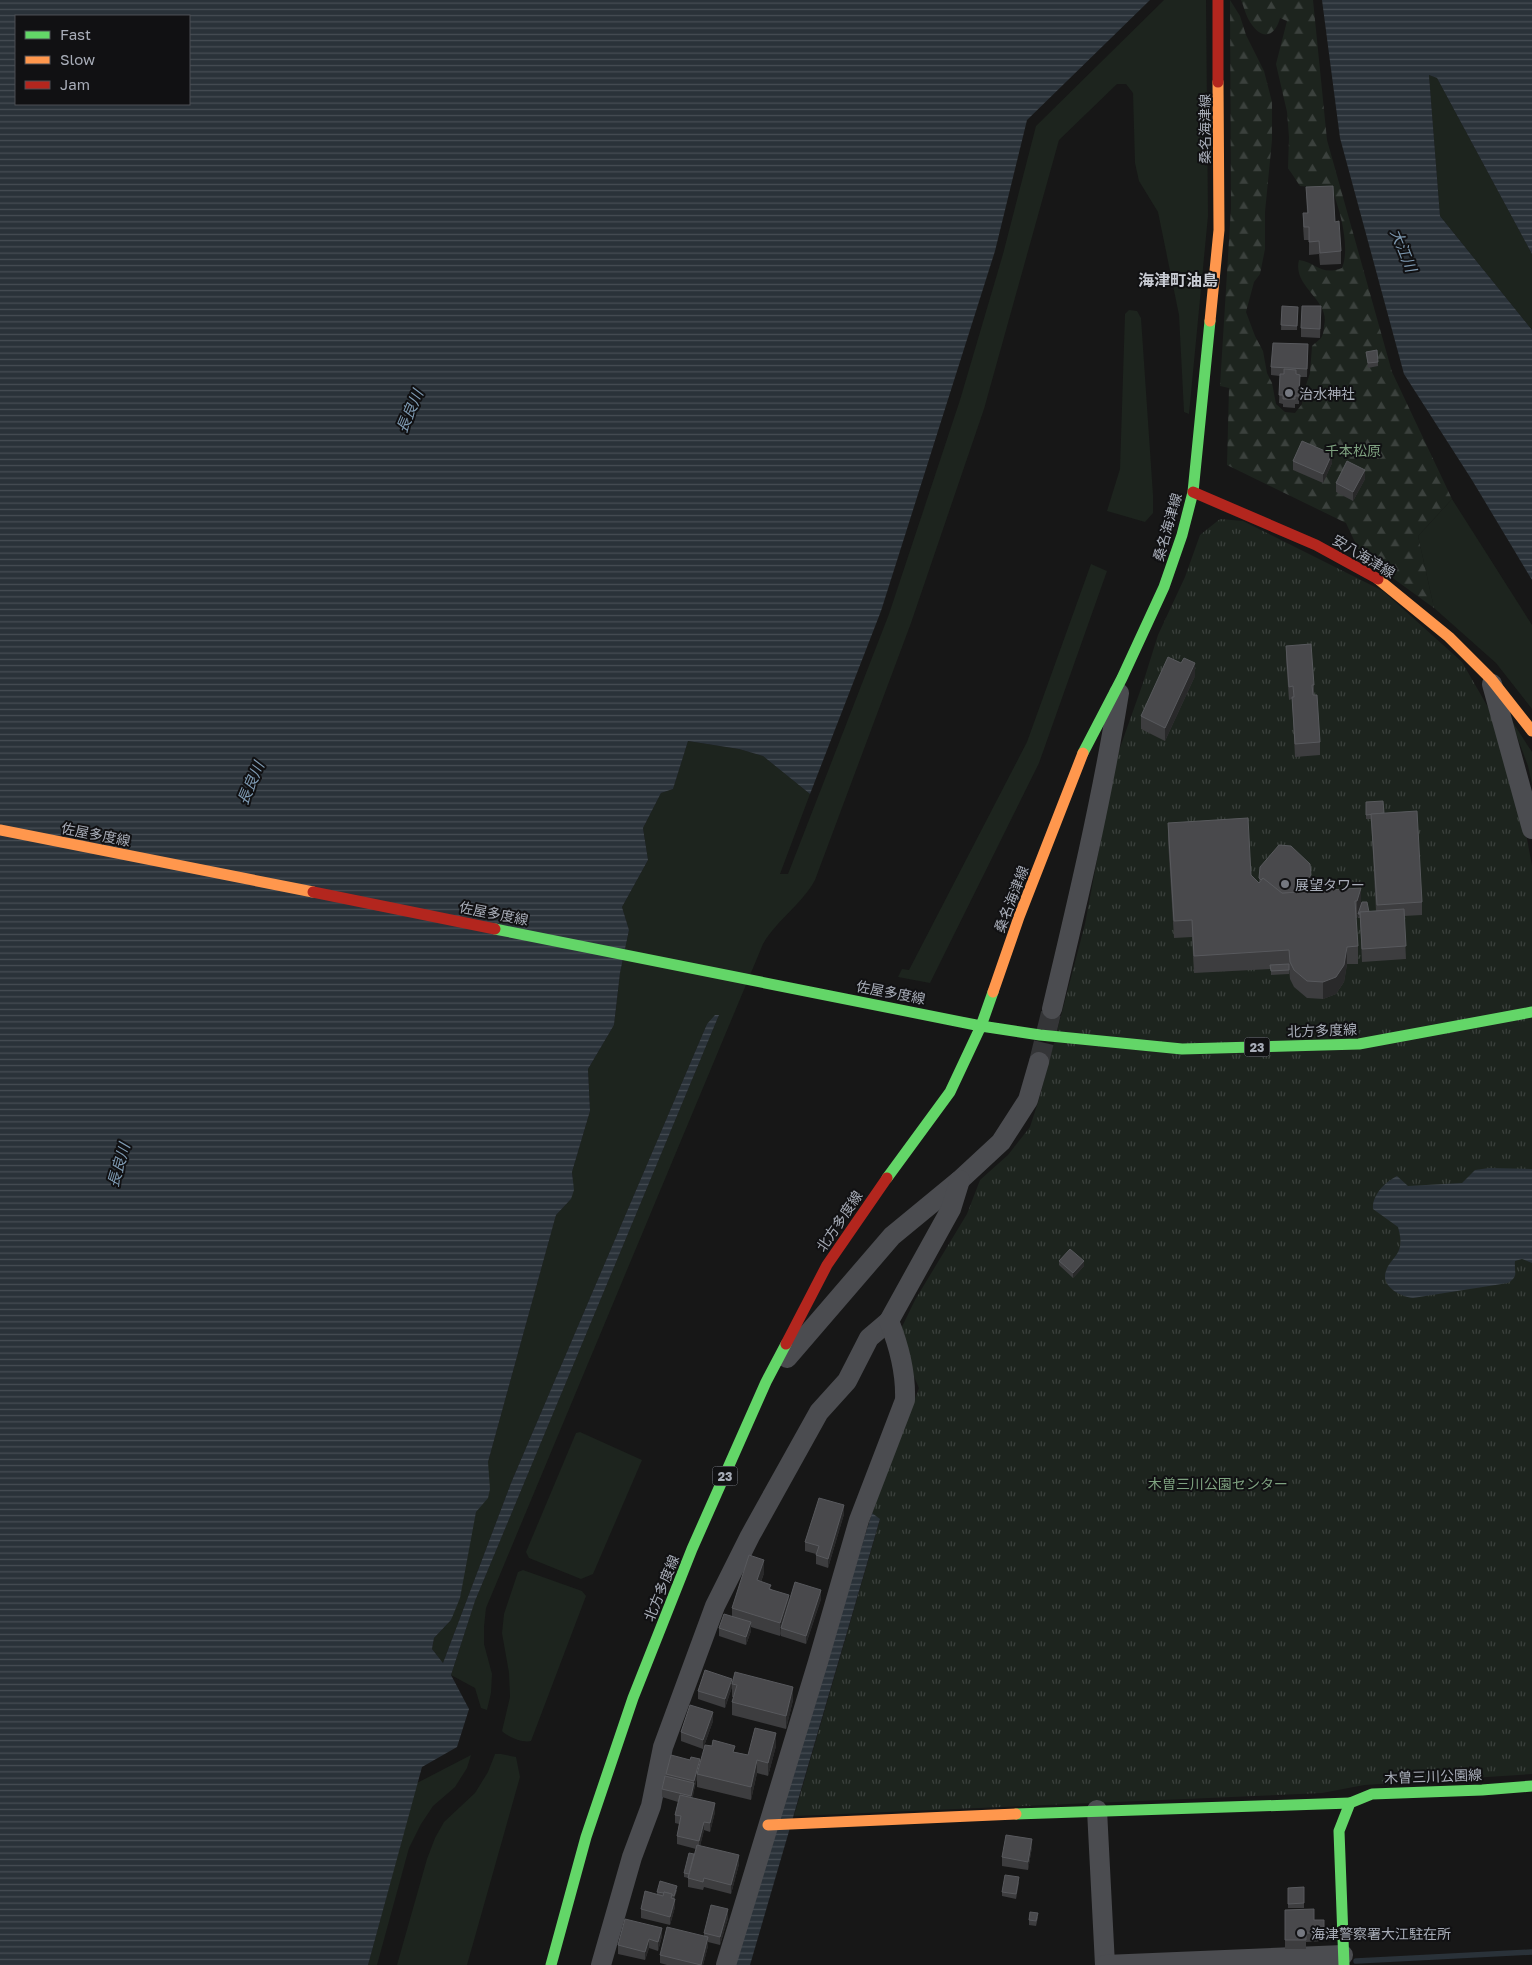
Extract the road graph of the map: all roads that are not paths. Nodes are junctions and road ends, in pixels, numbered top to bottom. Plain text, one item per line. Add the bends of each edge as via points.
1 (1218, 0) edge
2 (1193, 492) junction
3 (1122, 678) junction
4 (1491, 679) junction
5 (1532, 731) edge
6 (1532, 829) edge
7 (0, 830) edge
8 (1052, 1009) tunnel mouth
9 (1532, 1012) edge
10 (981, 1026) junction
11 (1039, 1062) tunnel mouth
12 (960, 1180) junction
13 (889, 1321) junction
14 (766, 1382) junction
15 (1532, 1786) edge
16 (1350, 1803) junction
17 (1097, 1810) junction
18 (771, 1825) junction
19 (1343, 1960) edge
20 (551, 1965) edge
21 (601, 1965) edge
22 (726, 1965) edge
23 (1105, 1965) edge

1 - 2 main road, 桑名海津線 via 1219,230
2 - 3 main road, 桑名海津線 via 1164,587
2 - 4 main road, 安八海津線 via 1316,545 1383,582 1449,637
3 - 8 street via 1112,741
3 - 10 main road, 桑名海津線 via 1088,741 1019,917
4 - 5 main road, 安八海津線
4 - 6 street
7 - 10 main road, 佐屋多度線
9 - 10 main road, 北方多度線 / 23 via 1359,1044 1182,1049
10 - 14 main road, 北方多度線 / 23 via 950,1092 828,1265
11 - 12 street via 1028,1100 1001,1142
12 - 13 street via 951,1209
12 - 14 street via 892,1236
13 - 18 street via 906,1383 905,1400 859,1520
13 - 21 street via 869,1338 847,1381 819,1412 715,1606 663,1747 650,1806
14 - 20 main road, 北方多度線 / 23 via 692,1549 633,1698 586,1837
15 - 16 main road, 木曽三川公園線 via 1372,1794
16 - 17 main road, 木曽三川公園線
16 - 19 main road via 1339,1831
17 - 18 main road, 木曽三川公園線
17 - 23 street
18 - 22 street
19 - 23 street

